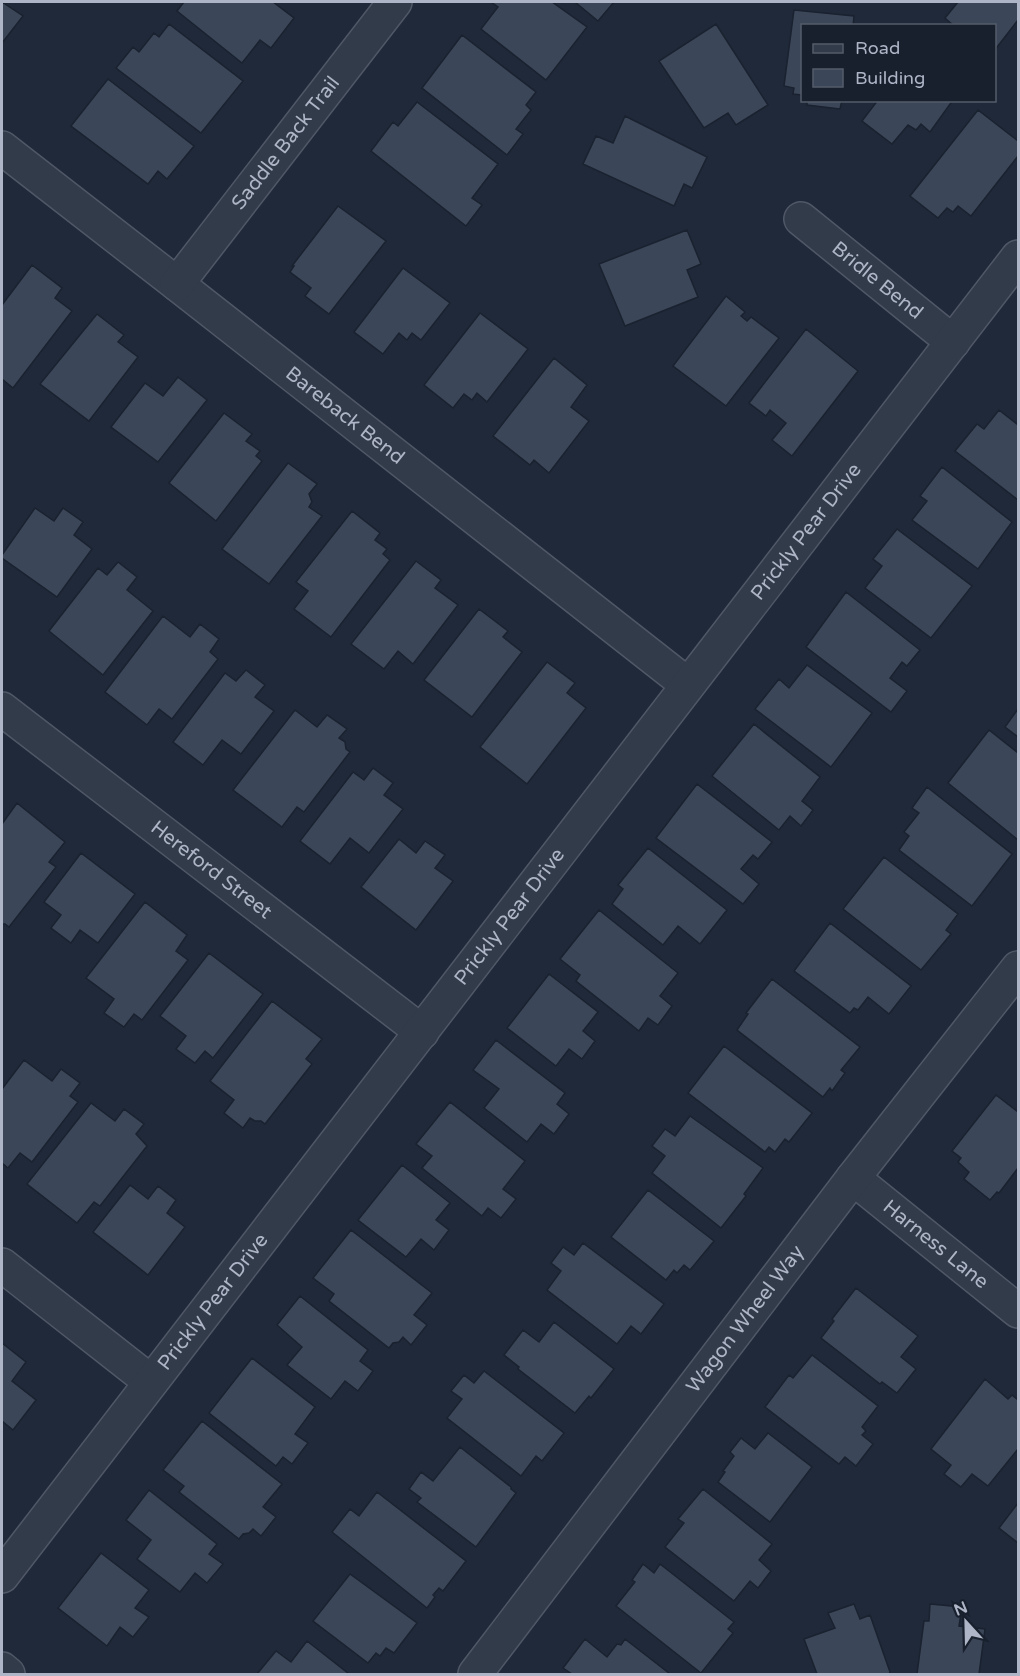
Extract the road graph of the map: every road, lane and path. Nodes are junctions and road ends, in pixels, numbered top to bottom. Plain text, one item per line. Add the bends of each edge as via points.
1 (395, 2) edge
2 (2, 148) edge
3 (801, 219) dead end
4 (1018, 257) edge
5 (177, 284) junction
6 (953, 342) junction
7 (688, 685) junction
8 (2, 709) edge
9 (1018, 968) edge
10 (422, 1032) junction
11 (853, 1178) junction
12 (2, 1265) edge
13 (1018, 1311) edge
14 (151, 1382) junction
15 (2, 1576) edge
16 (2, 1669) edge
17 (8, 1674) edge
18 (475, 1674) edge

1 - 5 street, Saddle Back Trail
2 - 5 street, Bareback Bend
3 - 6 street, Bridle Bend
4 - 6 street, Prickly Pear Drive
5 - 7 street, Bareback Bend
6 - 7 street, Prickly Pear Drive
7 - 10 street, Prickly Pear Drive
8 - 10 street, Hereford Street
9 - 11 street, Wagon Wheel Way
10 - 14 street, Prickly Pear Drive
11 - 13 street, Harness Lane
11 - 18 street, Wagon Wheel Way
12 - 14 street
14 - 15 street, Prickly Pear Drive
16 - 17 street

